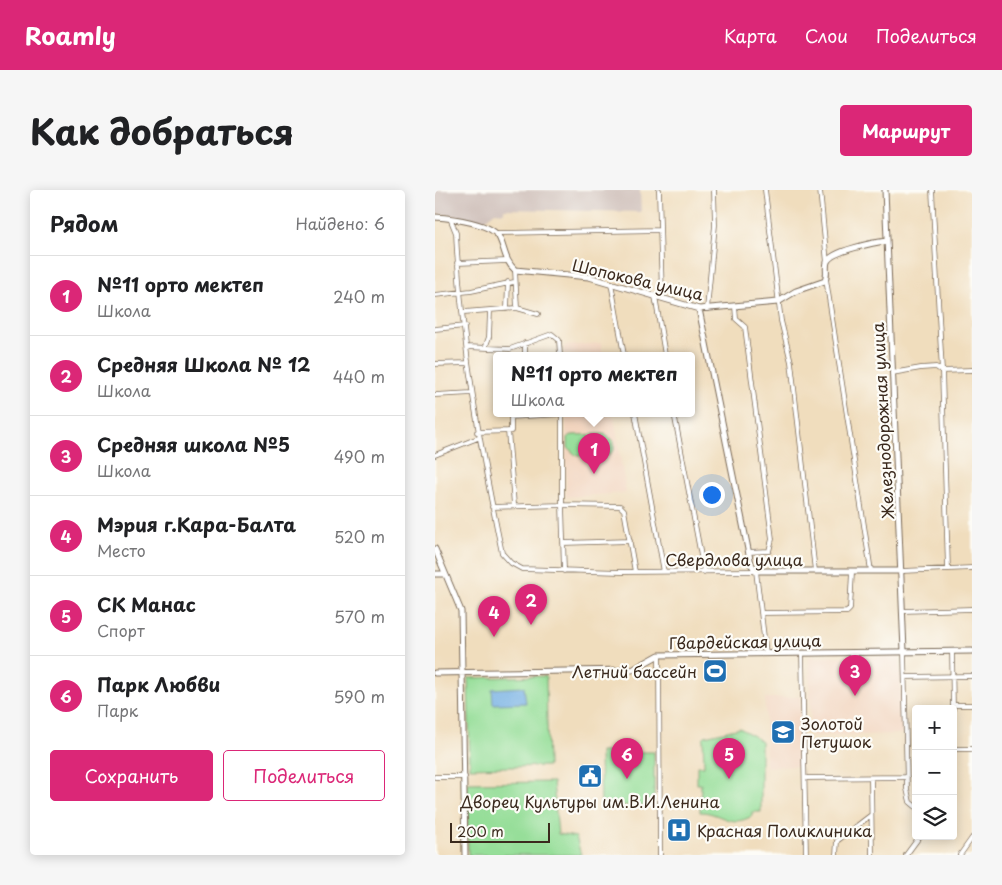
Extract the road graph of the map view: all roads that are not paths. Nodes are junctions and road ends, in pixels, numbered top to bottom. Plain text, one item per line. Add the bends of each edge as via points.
1 (659, 190) edge
2 (714, 190) edge
3 (765, 190) edge
4 (820, 190) edge
5 (885, 190) edge
6 (931, 190) edge
7 (435, 217) edge
8 (450, 218) junction
9 (660, 230) junction
10 (497, 233) junction
11 (887, 241) junction
12 (507, 261) junction
13 (457, 263) junction
14 (827, 263) junction
15 (515, 270) junction
16 (826, 279) junction
17 (507, 282) junction
18 (514, 282) junction
19 (611, 282) junction
20 (461, 292) junction
21 (435, 295) edge
22 (655, 296) junction
23 (662, 296) junction
24 (778, 302) junction
25 (735, 306) junction
26 (517, 308) junction
27 (507, 309) junction
28 (699, 309) junction
29 (707, 309) junction
30 (489, 311) junction
31 (463, 312) junction
32 (539, 314) dead end
33 (465, 326) junction
34 (435, 329) edge
35 (525, 343) junction
36 (467, 347) junction
37 (485, 348) junction
38 (510, 349) joint
39 (525, 352) edge
40 (560, 352) edge
41 (623, 352) edge
42 (664, 352) edge
43 (468, 363) junction
44 (435, 364) edge
45 (972, 370) edge
46 (942, 371) junction
47 (892, 373) junction
48 (472, 393) junction
49 (435, 395) edge
50 (511, 417) edge
51 (562, 417) edge
52 (636, 417) edge
53 (675, 417) edge
54 (508, 431) junction
55 (477, 432) junction
56 (478, 438) junction
57 (435, 455) edge
58 (514, 505) junction
59 (562, 505) junction
60 (493, 506) junction
61 (630, 541) junction
62 (563, 543) junction
63 (435, 549) edge
64 (748, 552) junction
65 (972, 568) edge
66 (948, 569) junction
67 (563, 570) junction
68 (756, 571) junction
69 (815, 571) junction
70 (871, 571) junction
71 (902, 571) junction
72 (635, 572) junction
73 (664, 572) junction
74 (704, 572) junction
75 (852, 572) junction
76 (435, 574) edge
77 (445, 574) junction
78 (972, 609) edge
79 (903, 610) junction
80 (761, 613) junction
81 (905, 651) junction
82 (952, 651) junction
83 (972, 651) edge
84 (802, 653) junction
85 (766, 654) junction
86 (659, 655) junction
87 (463, 672) junction
88 (435, 673) edge
89 (953, 676) junction
90 (972, 676) edge
91 (905, 677) junction
92 (953, 705) edge
93 (972, 705) edge
94 (957, 707) edge
95 (957, 749) edge
96 (972, 749) edge
97 (465, 777) junction
98 (907, 777) junction
99 (435, 778) edge
100 (805, 778) junction
101 (871, 778) junction
102 (912, 802) edge
103 (871, 815) junction
104 (972, 838) edge
105 (917, 840) edge
106 (465, 855) edge
107 (660, 855) edge
108 (806, 855) edge
109 (836, 855) edge
110 (872, 855) edge
111 (906, 855) edge
112 (960, 855) edge

1 - 9 street
2 - 29 street via 715,225
3 - 24 street
4 - 14 street
5 - 11 street, Железнодорожная улица
6 - 46 street
7 - 8 street
8 - 10 street
8 - 13 street via 455,232
9 - 10 street
9 - 23 street
10 - 12 street
11 - 14 street via 869,243 831,256
11 - 47 street, Железнодорожная улица
12 - 13 street
12 - 15 street
13 - 20 street
14 - 16 street
15 - 18 street
15 - 19 street, Шопокова улица
16 - 24 street, Шопокова улица
16 - 70 street
17 - 18 street
17 - 20 street
17 - 27 street
18 - 26 street
19 - 22 street, Шопокова улица
19 - 41 street
20 - 21 street
20 - 31 street
22 - 23 street, Шопокова улица
22 - 42 street
23 - 28 street, Шопокова улица
24 - 25 street, Шопокова улица
24 - 69 street via 791,362
25 - 29 street, Шопокова улица
25 - 64 street via 736,319 745,327 772,539 769,551
26 - 27 street
26 - 32 street
27 - 30 street
28 - 29 street, Шопокова улица
28 - 64 street
30 - 31 street
30 - 37 street via 489,337
31 - 33 street
33 - 34 street
33 - 36 street
35 - 38 street
35 - 39 street
35 - 40 street via 554,335 559,340
36 - 37 street
36 - 43 street
37 - 38 street
43 - 44 street
43 - 48 street
45 - 46 street
46 - 47 street via 936,367
46 - 66 street
47 - 71 street, Железнодорожная улица
48 - 49 street
48 - 55 street
50 - 54 street via 511,430
51 - 59 street
52 - 73 street
53 - 74 street
54 - 55 street
54 - 58 street
55 - 56 street
56 - 57 street
56 - 60 street
58 - 59 street
58 - 60 street
59 - 61 street via 622,506
59 - 62 street
60 - 67 street, Свердлова улица via 502,553 511,563 522,569
61 - 62 street
61 - 72 street
62 - 67 street
63 - 77 street
64 - 68 street
65 - 66 street, Свердлова улица
66 - 71 street, Свердлова улица
67 - 72 street, Свердлова улица
68 - 69 street, Свердлова улица
68 - 74 street, Свердлова улица
68 - 80 street
69 - 75 street, Свердлова улица
70 - 71 street, Свердлова улица
70 - 75 street, Свердлова улица
71 - 79 street, Железнодорожная улица
72 - 73 street, Свердлова улица
73 - 74 street, Свердлова улица
75 - 80 street via 850,609 847,612
76 - 77 street
77 - 87 street via 461,611
78 - 79 street
79 - 81 street, Железнодорожная улица
80 - 85 street
81 - 82 street, Гвардейская улица
81 - 84 street, Гвардейская улица
81 - 91 street
82 - 83 street, Гвардейская улица
82 - 89 street
84 - 85 street, Гвардейская улица
84 - 100 street
85 - 86 street, Гвардейская улица
86 - 87 street, Гвардейская улица via 632,670
86 - 107 street
87 - 88 street, Гвардейская улица
87 - 97 street
89 - 90 street
89 - 91 street
89 - 92 street
91 - 98 street
93 - 94 street
95 - 96 street
97 - 99 street
97 - 106 street
98 - 101 street
98 - 102 street via 908,796
100 - 101 street
100 - 108 street
101 - 103 street
103 - 109 street via 837,840
103 - 110 street
104 - 112 street
105 - 111 street

